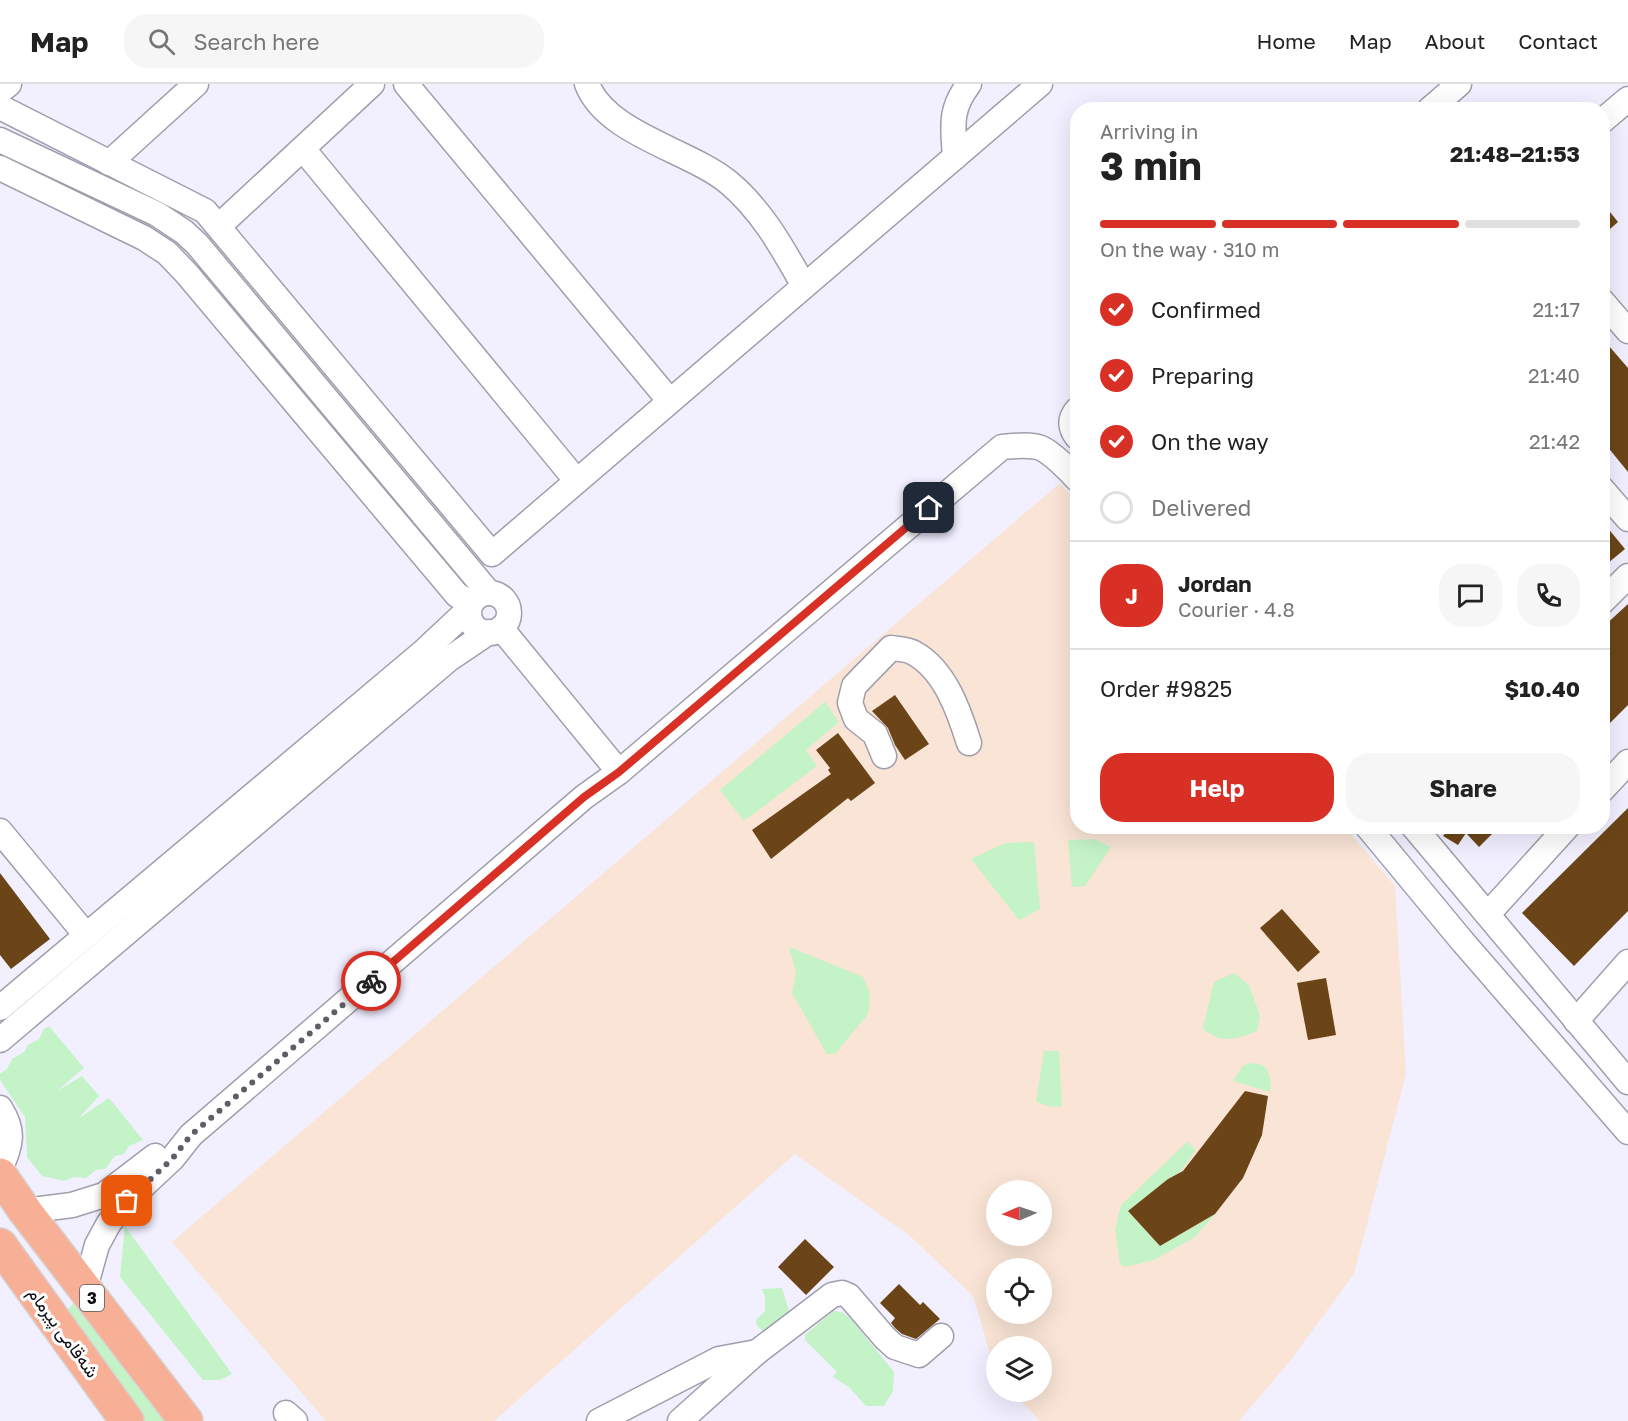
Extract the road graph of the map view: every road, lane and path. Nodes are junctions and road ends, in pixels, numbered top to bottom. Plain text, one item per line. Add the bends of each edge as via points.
1 (9, 84) edge
2 (196, 84) edge
3 (372, 84) edge
4 (406, 84) edge
5 (587, 84) edge
6 (969, 84) edge
7 (1040, 84) edge
8 (1459, 84) edge
9 (0, 91) edge
10 (1438, 102) edge
11 (0, 106) edge
12 (0, 140) edge
13 (303, 148) junction
14 (955, 157) junction
15 (109, 163) junction
16 (0, 168) edge
17 (219, 225) junction
18 (804, 286) junction
19 (1610, 310) edge
20 (1628, 331) edge
21 (664, 394) dead end
22 (1070, 471) edge
23 (571, 474) dead end
24 (1610, 498) edge
25 (1628, 519) edge
26 (1628, 576) edge
27 (1610, 594) edge
28 (476, 602) junction
29 (495, 630) junction
30 (969, 743) dead end
31 (884, 756) dead end
32 (1628, 762) edge
33 (619, 772) junction
34 (1610, 781) edge
35 (0, 831) edge
36 (1374, 834) edge
37 (1420, 834) edge
38 (1561, 834) edge
39 (153, 895) junction
40 (1488, 914) junction
41 (86, 935) junction
42 (1628, 962) edge
43 (3, 999) edge
44 (25, 1019) junction
45 (1576, 1021) junction
46 (0, 1040) edge
47 (1628, 1082) edge
48 (0, 1108) edge
49 (1628, 1132) edge
50 (191, 1135) junction
51 (0, 1170) edge
52 (0, 1175) edge
53 (25, 1212) junction
54 (0, 1245) edge
55 (85, 1288) junction
56 (941, 1336) dead end
57 (757, 1352) junction
58 (127, 1421) edge
59 (186, 1421) edge
60 (599, 1421) edge
61 (680, 1421) edge

1 - 9 street
2 - 15 street
3 - 13 street
4 - 21 street
5 - 18 street via 613,118 728,182 755,208
6 - 14 street via 955,106 952,121
7 - 14 street
8 - 10 street
11 - 15 street
12 - 28 street via 150,211 184,232 208,256
13 - 17 street
13 - 23 street
14 - 18 street
15 - 17 street via 205,211
16 - 28 street via 144,238 172,258 457,595
17 - 18 street via 492,554
19 - 20 street
22 - 33 street via 1041,448 1002,447
24 - 25 street
26 - 27 street
28 - 29 street via 472,623 476,628
28 - 29 street via 495,594 506,603 508,616
28 - 39 street
29 - 33 street
29 - 39 street via 449,658
30 - 31 street via 959,710 934,670 913,652 891,648 854,686 850,703 856,719 875,734
32 - 34 street
33 - 50 street via 584,797
35 - 41 street
36 - 49 street
37 - 40 street
38 - 40 street
39 - 41 street
39 - 44 street
40 - 45 street
41 - 43 street
42 - 45 street
43 - 44 street
44 - 46 street
45 - 47 street
48 - 51 street via 9,1123 11,1138
50 - 53 street via 163,1150 104,1196
50 - 55 street via 109,1223 97,1245
52 - 53 highway, 3
53 - 55 highway, 3
54 - 58 highway, شەقامی پیرمام / 3
55 - 59 highway, 3
56 - 57 street via 919,1355 896,1347 842,1293 832,1295
57 - 60 street via 719,1359
57 - 61 street

